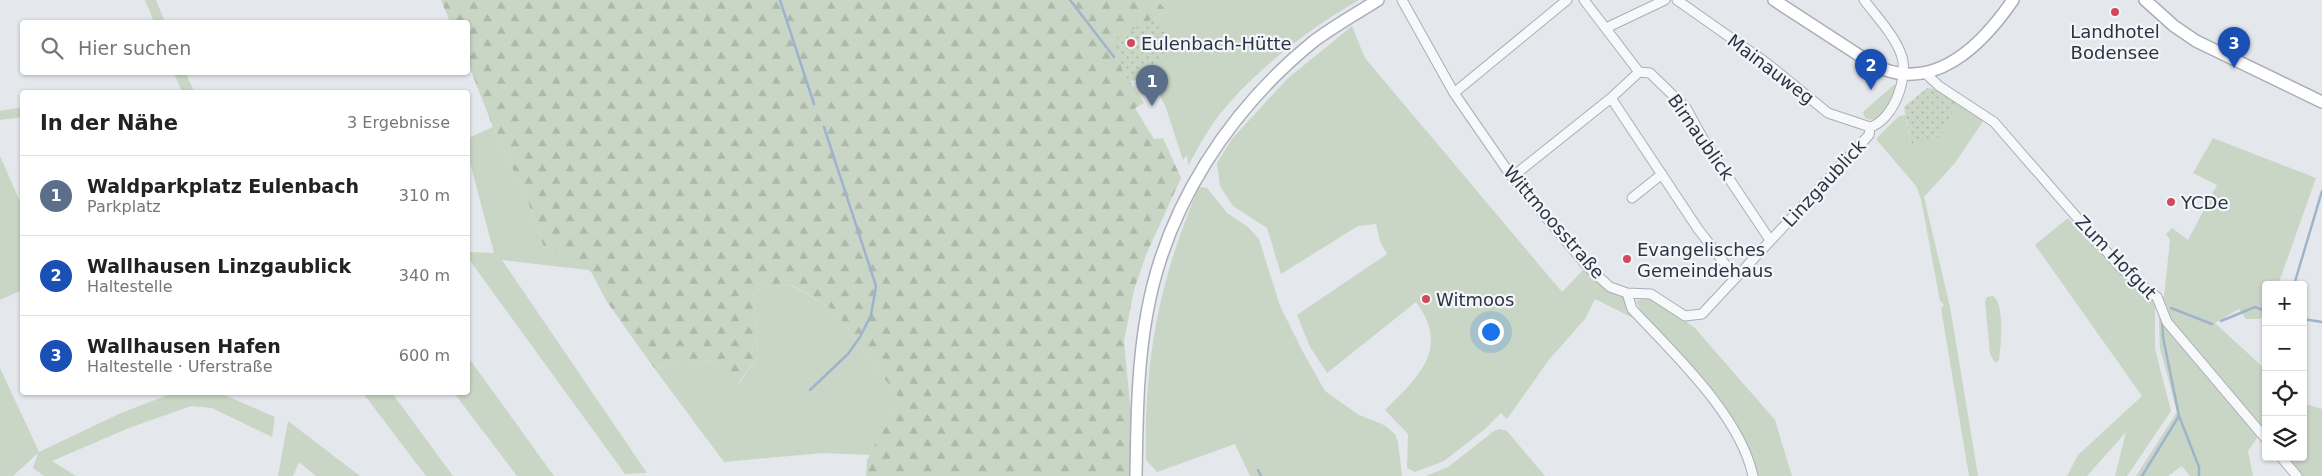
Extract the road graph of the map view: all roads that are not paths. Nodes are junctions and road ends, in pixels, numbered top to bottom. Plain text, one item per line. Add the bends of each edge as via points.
1 (1377, 0) edge
2 (1402, 0) edge
3 (1567, 0) edge
4 (1584, 0) edge
5 (1665, 0) edge
6 (1676, 0) edge
7 (1774, 0) edge
8 (1864, 0) edge
9 (2013, 0) edge
10 (2145, 0) edge
11 (1606, 28) junction
12 (1639, 72) junction
13 (1924, 73) junction
14 (1902, 74) junction
15 (1454, 93) junction
16 (1611, 98) junction
17 (2322, 102) edge
18 (1870, 127) junction
19 (1662, 174) junction
20 (1512, 177) junction
21 (1632, 198) dead end
22 (1770, 240) junction
23 (1735, 277) junction
24 (1628, 293) junction
25 (2262, 434) edge
26 (2284, 461) edge
27 (1136, 476) edge
28 (1753, 476) edge
29 (2297, 476) edge

1 - 27 main road via 1316,40 1280,71 1218,143 1196,179 1160,260 1147,313 1139,375
2 - 15 street, Wittmoosstraße
3 - 15 street
4 - 11 street, Birnaublick
5 - 11 street
6 - 18 street, Mainauweg via 1768,64 1828,113
7 - 14 main road via 1874,65
8 - 14 street via 1902,55
9 - 13 main road via 1995,27 1973,49
10 - 17 main road via 2196,41
11 - 12 street, Birnaublick
12 - 16 street
12 - 22 street, Birnaublick via 1650,72 1686,108
13 - 14 main road
13 - 25 street, Zum Hofgut via 1994,122 2120,266 2157,297 2167,322
14 - 18 street, Linzgaublick via 1893,107 1877,125
15 - 20 street, Wittmoosstraße
16 - 19 street
16 - 20 street
18 - 22 street, Linzgaublick via 1869,134
19 - 21 street
19 - 23 street
20 - 24 street, Wittmoosstraße via 1587,266 1610,287
22 - 23 street, Linzgaublick
23 - 24 street, Linzgaublick via 1702,314 1685,316 1650,294
24 - 28 street via 1632,309 1717,403 1740,441
26 - 29 street

